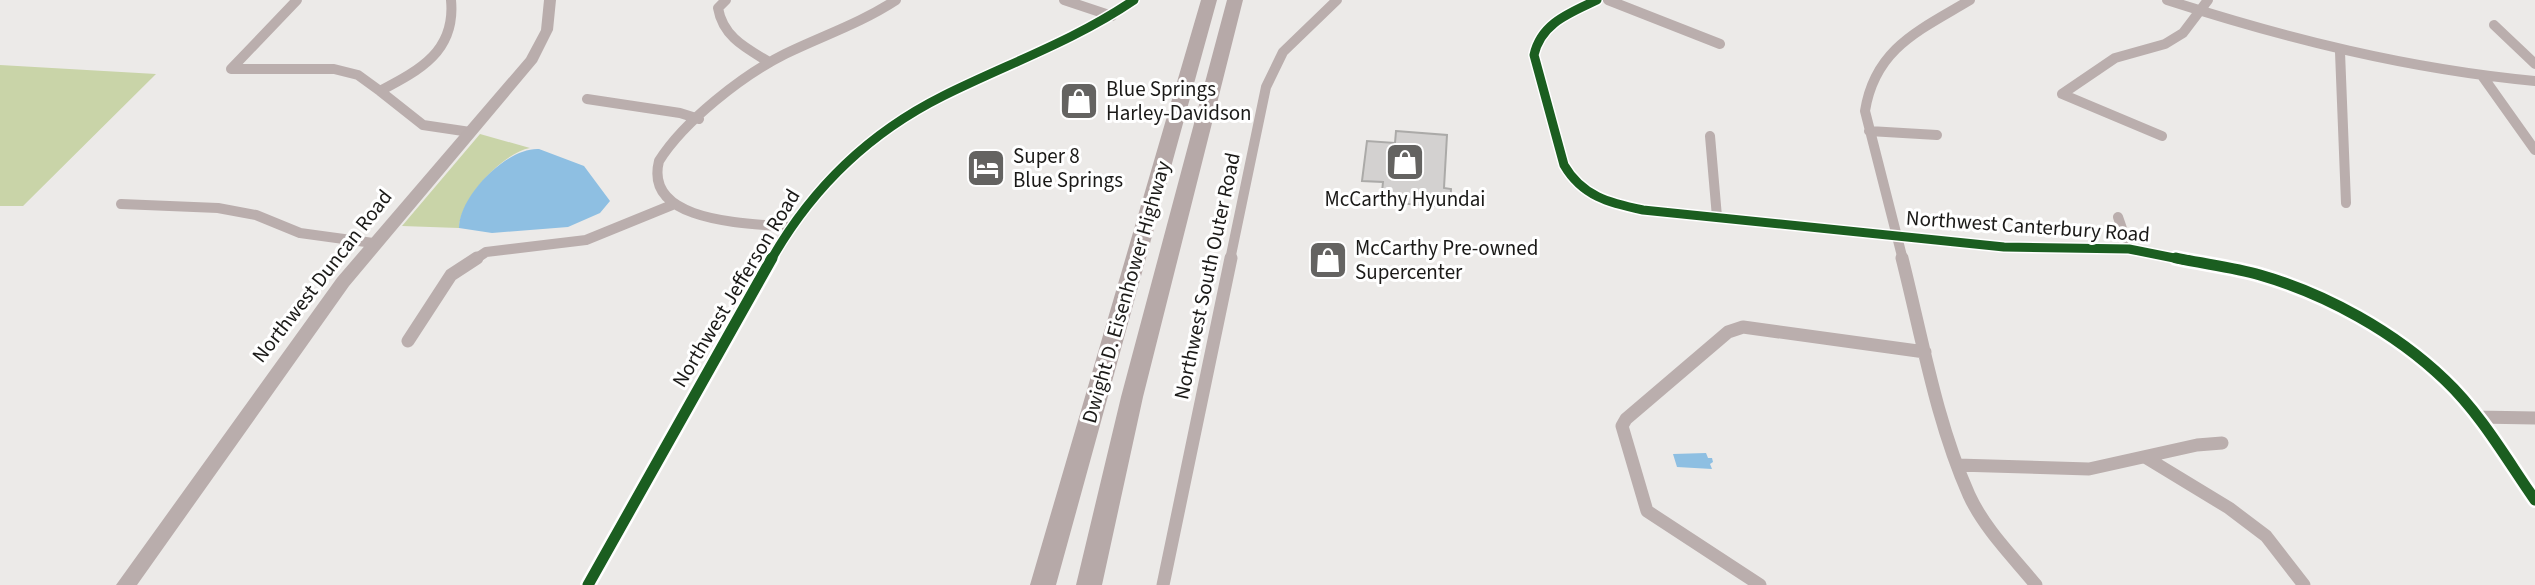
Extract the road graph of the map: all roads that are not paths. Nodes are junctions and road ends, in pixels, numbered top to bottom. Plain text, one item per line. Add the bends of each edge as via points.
1 (297, 0) edge
2 (451, 0) edge
3 (550, 0) edge
4 (726, 0) edge
5 (896, 0) edge
6 (1064, 0) edge
7 (1134, 0) edge
8 (1209, 0) edge
9 (1235, 0) edge
10 (1337, 0) edge
11 (1597, 0) edge
12 (1608, 0) edge
13 (1970, 0) edge
14 (2167, 0) edge
15 (2208, 0) edge
16 (2200, 11) junction
17 (1112, 16) junction
18 (2494, 25) dead end
19 (1720, 44) dead end
20 (2340, 52) junction
21 (769, 62) junction
22 (2535, 64) edge
23 (2483, 77) junction
24 (2535, 81) edge
25 (380, 91) junction
26 (587, 99) dead end
27 (699, 119) junction
28 (1869, 131) junction
29 (470, 132) junction
30 (1937, 135) dead end
31 (1710, 136) dead end
32 (2162, 136) dead end
33 (2535, 150) edge
34 (2346, 203) dead end
35 (121, 204) dead end
36 (672, 205) junction
37 (1717, 217) junction
38 (2118, 217) dead end
39 (790, 227) junction
40 (1895, 235) junction
41 (373, 243) junction
42 (2129, 248) junction
43 (408, 341) dead end
44 (1925, 352) junction
45 (2477, 416) junction
46 (2535, 418) edge
47 (2222, 443) dead end
48 (2145, 457) junction
49 (1957, 465) junction
50 (2535, 500) edge
51 (1742, 581) edge
52 (126, 585) edge
53 (589, 585) edge
54 (1044, 585) edge
55 (1089, 585) edge
56 (1163, 585) edge
57 (1760, 585) edge
58 (2036, 585) edge
59 (2304, 585) edge

1 - 25 street via 231,69 334,69 358,75
2 - 25 street via 453,22 438,52 419,70
3 - 29 street, Northwest Duncan Road via 543,41
4 - 21 street via 718,8 719,20 732,38
5 - 21 street
6 - 17 street
7 - 17 street, Northwest Jefferson Road
8 - 54 highway, Dwight D. Eisenhower Highway
9 - 55 highway, Dwight D. Eisenhower Highway via 1132,397
10 - 56 street, Northwest South Outer Road via 1283,52 1266,87
11 - 37 street, Northwest Canterbury Road via 1546,27 1534,45 1560,162 1585,191 1613,204
12 - 19 street
13 - 28 street via 1897,46 1876,67 1865,94
14 - 16 street
15 - 16 street
16 - 20 street
16 - 32 street via 2183,33 2165,44 2115,58 2062,94
17 - 39 street, Northwest Jefferson Road via 1070,41 968,83 898,120 828,177
18 - 22 street
20 - 23 street
20 - 34 street
21 - 27 street
23 - 24 street
23 - 33 street
25 - 29 street via 423,125
26 - 27 street
27 - 36 street via 659,162 658,182
28 - 30 street
28 - 40 street
29 - 41 street, Northwest Duncan Road
31 - 37 street
35 - 41 street via 218,208 256,215 300,233
36 - 39 street via 718,220
36 - 43 street via 586,240 486,252 451,275
37 - 40 street, Northwest Canterbury Road
38 - 42 street
39 - 53 street, Northwest Jefferson Road
40 - 42 street, Northwest Canterbury Road via 2004,247
40 - 44 street
41 - 52 street, Northwest Duncan Road
42 - 45 street, Northwest Canterbury Road via 2260,275 2338,306 2407,348 2446,381
44 - 49 street
44 - 51 street via 1743,327 1728,332 1626,419 1622,426 1647,511
45 - 46 street
45 - 50 street, Northwest Canterbury Road
47 - 48 street
48 - 49 street via 2089,469
48 - 59 street via 2266,536
49 - 58 street via 1970,497 1994,534
51 - 57 street

